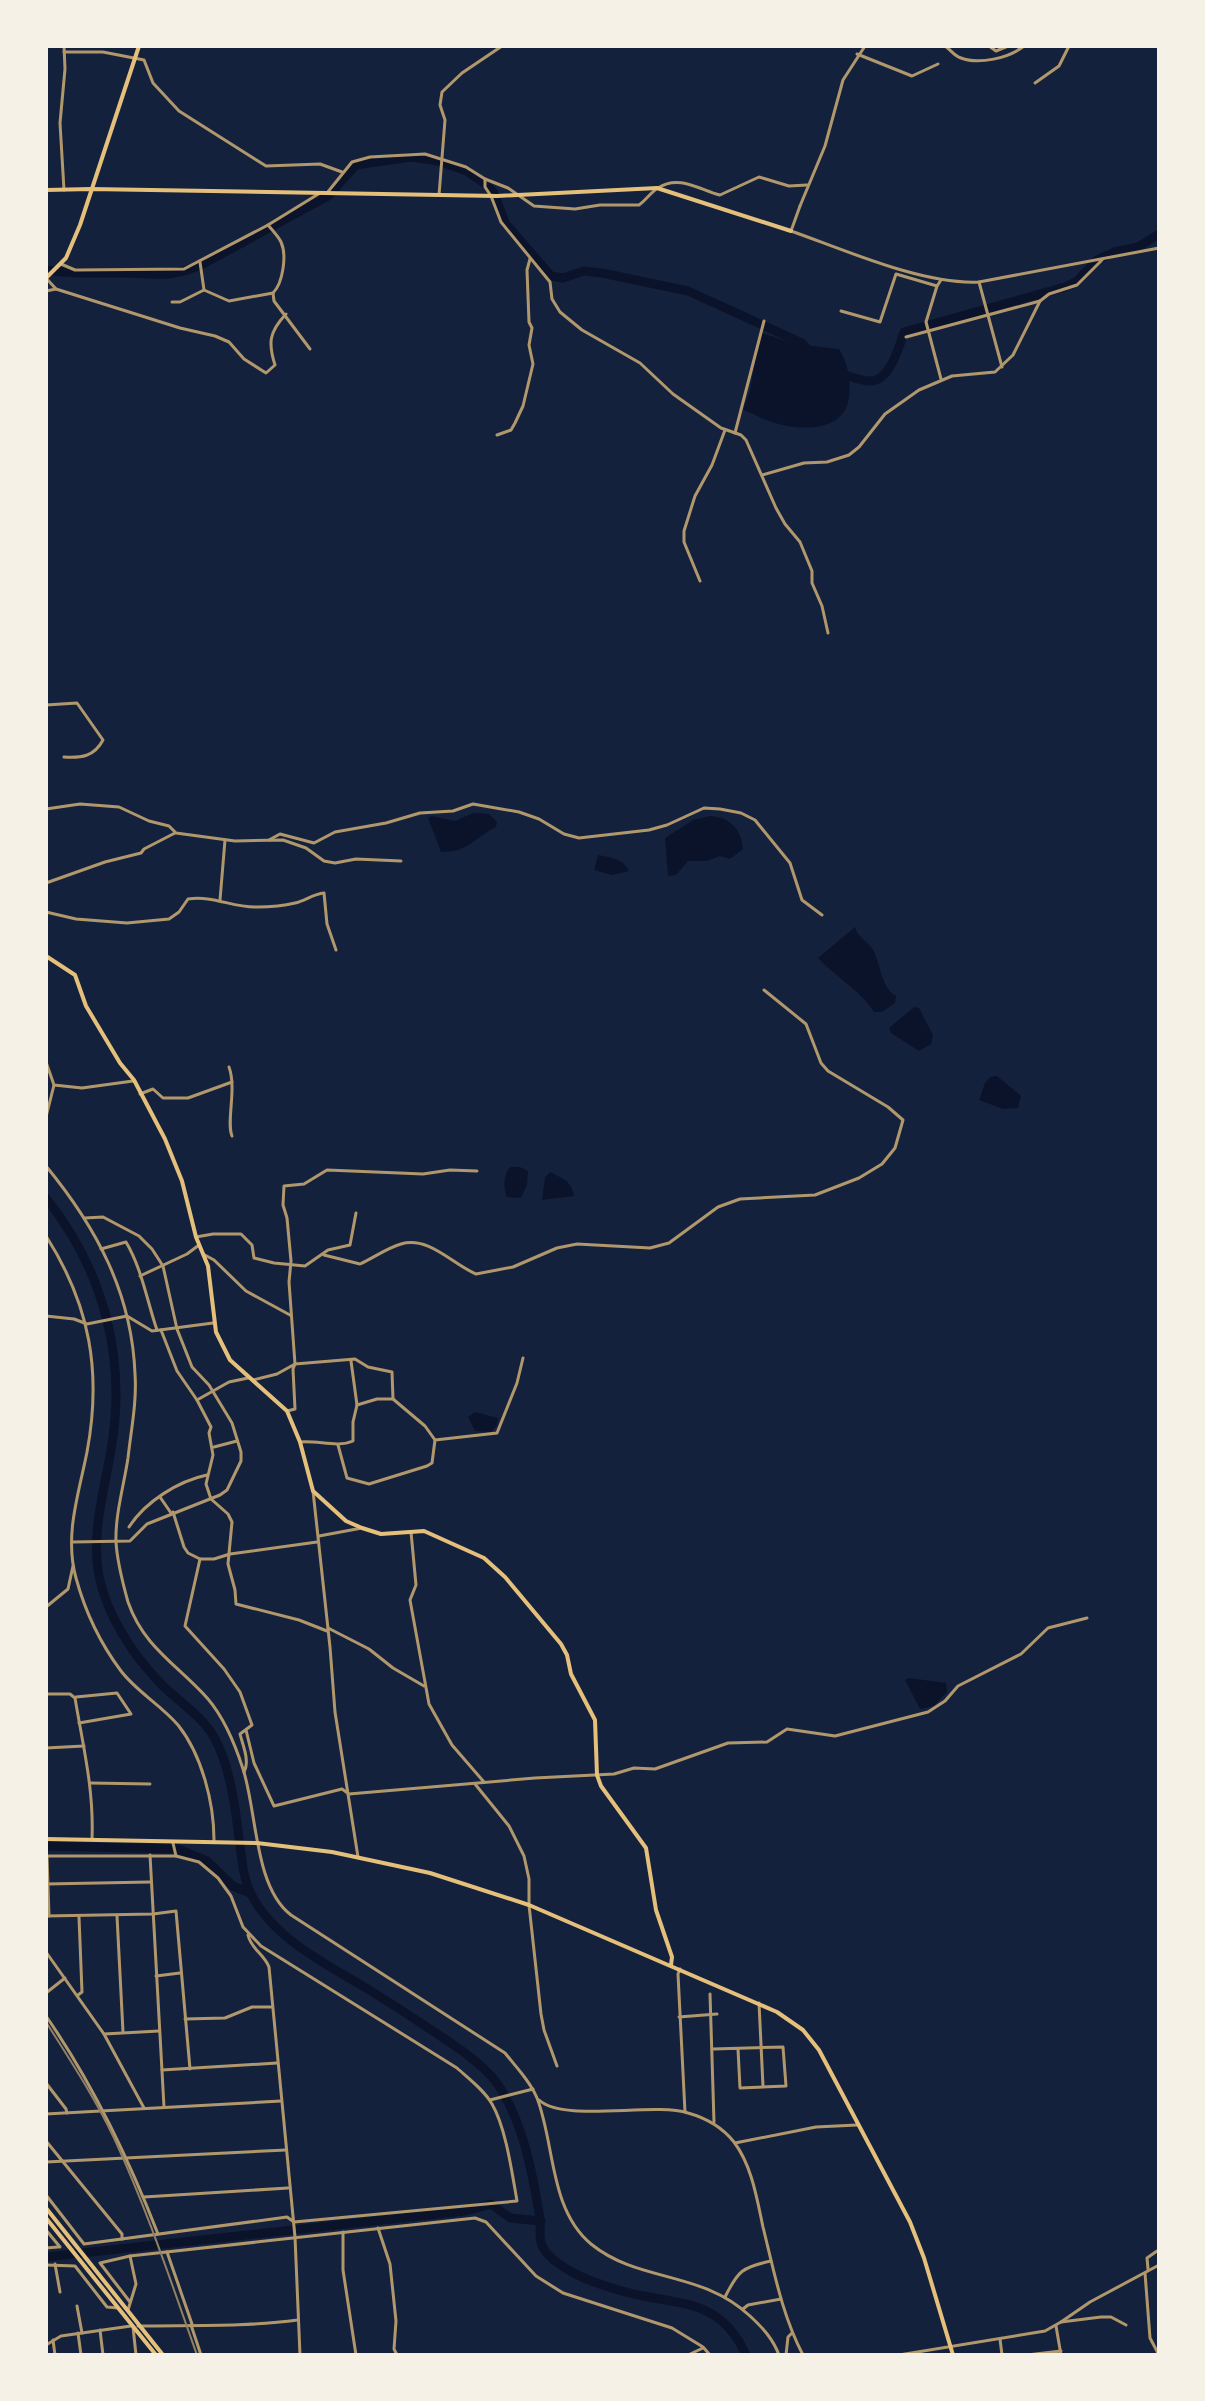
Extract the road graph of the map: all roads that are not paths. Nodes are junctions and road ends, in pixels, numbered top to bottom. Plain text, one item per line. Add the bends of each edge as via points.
1 (139, 46) edge
2 (502, 46) edge
3 (865, 46) edge
4 (989, 46) edge
5 (1008, 46) edge
6 (1024, 46) edge
7 (1069, 46) edge
8 (949, 47) edge
9 (64, 49) edge
10 (857, 54) junction
11 (135, 57) junction
12 (938, 64) dead end
13 (1035, 83) dead end
14 (441, 161) junction
15 (342, 172) junction
16 (485, 179) junction
17 (807, 185) junction
18 (657, 188) junction
19 (91, 189) junction
20 (46, 190) edge
21 (64, 190) junction
22 (320, 193) junction
23 (329, 193) junction
24 (439, 195) junction
25 (516, 195) junction
26 (493, 196) junction
27 (268, 225) junction
28 (791, 231) junction
29 (1159, 248) edge
30 (530, 259) junction
31 (1102, 260) junction
32 (200, 262) junction
33 (60, 266) junction
34 (47, 277) edge
35 (941, 280) junction
36 (979, 282) junction
37 (937, 286) junction
38 (56, 289) junction
39 (204, 290) junction
40 (46, 291) edge
41 (273, 293) junction
42 (1040, 301) junction
43 (172, 302) dead end
44 (841, 311) dead end
45 (286, 314) junction
46 (988, 314) junction
47 (764, 321) dead end
48 (928, 330) junction
49 (906, 337) dead end
50 (310, 349) dead end
51 (1002, 367) junction
52 (941, 379) junction
53 (725, 430) junction
54 (735, 433) junction
55 (497, 435) dead end
56 (762, 475) junction
57 (700, 581) dead end
58 (828, 633) dead end
59 (46, 705) edge
60 (64, 757) dead end
61 (46, 809) edge
62 (176, 833) junction
63 (225, 840) junction
64 (269, 840) junction
65 (401, 861) dead end
66 (46, 883) edge
67 (220, 900) junction
68 (46, 912) edge
69 (822, 915) dead end
70 (336, 950) dead end
71 (46, 956) edge
72 (764, 990) dead end
73 (46, 1062) edge
74 (229, 1067) dead end
75 (134, 1080) junction
76 (232, 1082) junction
77 (54, 1085) junction
78 (140, 1094) junction
79 (53, 1116) dead end
80 (46, 1118) edge
81 (232, 1136) dead end
82 (46, 1166) edge
83 (477, 1171) dead end
84 (356, 1213) dead end
85 (85, 1218) junction
86 (46, 1236) edge
87 (196, 1237) junction
88 (199, 1245) junction
89 (101, 1249) junction
90 (203, 1254) junction
91 (324, 1255) junction
92 (290, 1265) junction
93 (163, 1266) junction
94 (140, 1276) junction
95 (291, 1315) junction
96 (46, 1316) edge
97 (126, 1316) junction
98 (213, 1323) junction
99 (88, 1324) junction
100 (177, 1329) junction
101 (159, 1330) junction
102 (523, 1358) dead end
103 (351, 1360) junction
104 (295, 1364) junction
105 (251, 1378) junction
106 (213, 1392) junction
107 (393, 1399) junction
108 (197, 1400) junction
109 (357, 1405) junction
110 (287, 1411) junction
111 (435, 1440) junction
112 (237, 1441) junction
113 (300, 1442) junction
114 (338, 1445) junction
115 (213, 1447) junction
116 (207, 1475) junction
117 (313, 1491) junction
118 (160, 1497) junction
119 (211, 1499) junction
120 (172, 1512) junction
121 (129, 1527) dead end
122 (362, 1528) junction
123 (411, 1532) junction
124 (319, 1536) junction
125 (319, 1541) junction
126 (72, 1542) junction
127 (115, 1542) junction
128 (230, 1554) junction
129 (200, 1559) junction
130 (73, 1566) junction
131 (46, 1607) edge
132 (1087, 1618) dead end
133 (329, 1630) junction
134 (425, 1686) junction
135 (46, 1694) edge
136 (75, 1698) junction
137 (79, 1723) junction
138 (246, 1730) junction
139 (84, 1746) junction
140 (46, 1748) edge
141 (244, 1772) junction
142 (597, 1775) junction
143 (90, 1783) junction
144 (485, 1783) junction
145 (150, 1784) dead end
146 (475, 1784) junction
147 (349, 1794) junction
148 (46, 1839) edge
149 (92, 1839) junction
150 (216, 1840) junction
151 (172, 1842) junction
152 (258, 1843) junction
153 (176, 1854) junction
154 (150, 1855) junction
155 (46, 1856) edge
156 (358, 1857) junction
157 (150, 1882) junction
158 (47, 1884) edge
159 (529, 1905) junction
160 (153, 1914) junction
161 (117, 1915) junction
162 (47, 1916) edge
163 (79, 1916) junction
164 (248, 1935) junction
165 (46, 1952) edge
166 (671, 1965) junction
167 (680, 1969) junction
168 (182, 1973) junction
169 (156, 1976) junction
170 (66, 1978) junction
171 (46, 1993) edge
172 (710, 1994) dead end
173 (78, 1995) junction
174 (759, 2003) junction
175 (272, 2007) junction
176 (714, 2014) junction
177 (46, 2016) edge
178 (679, 2017) junction
179 (185, 2019) junction
180 (159, 2031) junction
181 (123, 2032) junction
182 (104, 2034) junction
183 (761, 2046) junction
184 (713, 2049) junction
185 (738, 2049) junction
186 (277, 2063) junction
187 (557, 2066) dead end
188 (190, 2069) junction
189 (162, 2070) junction
190 (46, 2083) edge
191 (763, 2086) junction
192 (531, 2089) junction
193 (538, 2099) junction
194 (490, 2100) junction
195 (281, 2101) junction
196 (164, 2107) junction
197 (144, 2108) junction
198 (104, 2111) junction
199 (685, 2112) junction
200 (67, 2113) junction
201 (46, 2114) edge
202 (714, 2124) junction
203 (860, 2124) junction
204 (46, 2141) edge
205 (735, 2143) junction
206 (286, 2150) junction
207 (127, 2157) junction
208 (63, 2161) junction
209 (46, 2162) edge
210 (289, 2187) junction
211 (46, 2195) edge
212 (144, 2197) junction
213 (46, 2208) edge
214 (46, 2218) edge
215 (294, 2222) junction
216 (378, 2228) junction
217 (46, 2230) edge
218 (343, 2232) junction
219 (158, 2234) junction
220 (295, 2237) junction
221 (122, 2239) junction
222 (46, 2248) edge
223 (1157, 2251) dead end
224 (166, 2252) junction
225 (130, 2256) junction
226 (771, 2261) junction
227 (55, 2264) junction
228 (46, 2265) edge
229 (1159, 2265) edge
230 (1147, 2271) junction
231 (60, 2292) dead end
232 (725, 2297) junction
233 (781, 2299) junction
234 (130, 2302) junction
235 (77, 2306) dead end
236 (119, 2309) junction
237 (743, 2309) junction
238 (128, 2310) junction
239 (299, 2320) junction
240 (1061, 2322) junction
241 (191, 2324) junction
242 (1126, 2325) dead end
243 (133, 2326) junction
244 (141, 2326) junction
245 (1056, 2326) junction
246 (100, 2330) junction
247 (80, 2333) junction
248 (792, 2333) junction
249 (1000, 2337) junction
250 (53, 2340) junction
251 (46, 2345) edge
252 (949, 2346) junction
253 (703, 2347) junction
254 (1061, 2353) edge
255 (55, 2355) edge
256 (81, 2355) edge
257 (103, 2355) edge
258 (136, 2355) edge
259 (156, 2355) edge
260 (163, 2355) edge
261 (201, 2355) edge
262 (300, 2355) edge
263 (356, 2355) edge
264 (397, 2355) edge
265 (688, 2355) edge
266 (710, 2355) edge
267 (779, 2355) edge
268 (786, 2355) edge
269 (803, 2355) edge
270 (899, 2355) edge
271 (953, 2355) edge
272 (1002, 2355) edge
273 (1027, 2355) edge
274 (1159, 2355) edge

1 - 11 main road
2 - 14 street via 442,92
3 - 10 street
4 - 5 street via 996,51
6 - 8 street via 1007,56 966,60
7 - 13 street via 1059,66
9 - 11 street
9 - 21 street
10 - 12 street via 912,76
10 - 17 street
11 - 15 street via 144,60 153,83 179,111 266,166 320,164
11 - 19 main road
14 - 15 street via 412,154 370,157 352,162
14 - 16 street
14 - 24 street
15 - 23 street
16 - 25 street
16 - 26 street
17 - 18 street via 759,177 720,195 686,183
17 - 28 street
18 - 25 main road
18 - 25 street via 639,205 575,209 534,206
18 - 28 main road
19 - 21 main road
19 - 22 main road
19 - 33 main road
20 - 21 main road
22 - 23 main road
22 - 27 street
23 - 24 main road
24 - 26 main road
25 - 26 main road
26 - 30 street via 501,222
27 - 32 street
27 - 41 street via 283,252 280,283
28 - 35 street
29 - 31 street
30 - 53 street via 550,282 560,312 640,363
30 - 55 street via 532,372 515,423
31 - 36 street
31 - 42 street via 1077,285
32 - 33 street via 175,270
32 - 39 street
33 - 34 main road
34 - 38 street
35 - 36 street
35 - 37 street
36 - 46 street
37 - 44 street via 896,274 880,322
37 - 48 street
38 - 40 street
38 - 45 street via 215,336 266,373 275,365 269,346 272,331
39 - 41 street via 229,301
39 - 43 street
41 - 45 street
42 - 46 street
42 - 51 street
45 - 50 street
46 - 48 street
46 - 51 street
47 - 54 street
48 - 49 street
48 - 52 street
51 - 52 street
52 - 56 street via 894,407 849,455
53 - 54 street
53 - 57 street via 684,531
54 - 56 street via 746,440
56 - 58 street via 785,524 800,542
59 - 60 street via 77,703 103,740 85,758
61 - 62 street via 80,804 119,807
62 - 63 street
62 - 66 street via 141,853
63 - 64 street
63 - 67 street
64 - 65 street via 306,848 335,863
64 - 69 street via 280,834 320,842 335,832 473,804 519,812 579,838 649,830 704,808 720,809 755,820 790,863 802,900
67 - 68 street via 188,899 169,919 127,923
67 - 70 street via 258,907 297,903 324,893
71 - 75 main road via 75,975 86,1006
72 - 91 street via 806,1024 828,1071 903,1120 895,1148 873,1171 807,1197 740,1199 718,1207 669,1243 650,1248 577,1244 476,1274 438,1251 410,1242 360,1264
73 - 77 street
74 - 76 street
75 - 77 street via 82,1088
75 - 78 main road
76 - 78 street via 188,1098 163,1098 153,1089
76 - 81 street
77 - 80 street
78 - 87 main road via 182,1181
79 - 80 street
82 - 85 street
83 - 92 street via 327,1170 304,1184 284,1186
84 - 91 street via 350,1245
85 - 89 street
85 - 93 street via 103,1217 139,1236
86 - 99 street
87 - 88 main road
87 - 92 street via 241,1234 252,1245 254,1258
88 - 90 main road
88 - 93 street
89 - 94 street via 126,1242
89 - 97 street
90 - 95 street via 246,1291
90 - 98 main road
91 - 92 street via 305,1266
92 - 95 street
93 - 94 street
93 - 100 street
94 - 101 street
95 - 104 street
96 - 99 street
97 - 99 street
97 - 101 street
97 - 127 street via 134,1407
98 - 100 street
98 - 105 main road via 230,1360
99 - 126 street via 92,1413
100 - 101 street
100 - 106 street via 195,1372
101 - 108 street
102 - 111 street via 497,1433
103 - 104 street
103 - 107 street via 392,1372
103 - 109 street
104 - 105 street via 277,1374
104 - 110 street via 295,1409
105 - 106 street
105 - 110 main road
106 - 108 street
106 - 112 street
107 - 109 street
107 - 111 street
108 - 115 street via 211,1427
109 - 114 street via 353,1441
110 - 113 main road
111 - 114 street via 430,1465 369,1484 347,1478
112 - 115 street
112 - 119 street via 241,1461 230,1486
113 - 114 street
113 - 117 main road
115 - 116 street
116 - 118 street
116 - 119 street
117 - 122 main road via 346,1521
117 - 124 street
118 - 120 street
118 - 121 street
119 - 120 street
119 - 128 street via 232,1522
120 - 127 street via 143,1526 130,1541
120 - 129 street via 184,1547
122 - 123 main road via 381,1534
122 - 124 street
123 - 134 street via 416,1585 410,1600
123 - 142 main road via 434,1534 484,1558 561,1644 595,1720
124 - 125 street
125 - 128 street
125 - 133 street
126 - 127 street
126 - 130 street
127 - 141 street via 128,1601 142,1633 208,1699 233,1740
128 - 129 street
128 - 133 street via 236,1604
129 - 138 street via 185,1626 240,1692 252,1725
130 - 131 street via 68,1589
130 - 150 street via 86,1608 111,1657 178,1725 195,1755
132 - 142 street via 1048,1628 1021,1654 958,1686 928,1712 835,1736 787,1729 767,1742 728,1743 655,1769
133 - 134 street
133 - 147 street
134 - 144 street via 445,1735
135 - 136 street
136 - 137 street
136 - 137 street via 117,1693 131,1714
137 - 139 street
138 - 141 street via 240,1734
138 - 147 street via 274,1806 342,1789
139 - 140 street
139 - 143 street
141 - 152 street
142 - 144 street
142 - 166 main road via 646,1848
143 - 145 street
143 - 149 street
144 - 146 street
146 - 147 street
146 - 159 street via 509,1826 524,1856
147 - 156 street
148 - 149 main road
149 - 151 main road
150 - 151 main road
150 - 152 main road
151 - 153 street
152 - 156 main road
152 - 192 street via 270,1889 282,1908 505,2053
153 - 154 street
153 - 164 street via 199,1862 218,1878
154 - 155 street
154 - 157 street
155 - 158 street
156 - 159 main road via 430,1873
157 - 158 street
157 - 160 street
158 - 162 street
159 - 166 main road
159 - 187 street via 542,2022
160 - 161 street
160 - 168 street via 176,1911
160 - 169 street
161 - 163 street
161 - 181 street
162 - 163 street
163 - 173 street
164 - 175 street via 269,1967
164 - 194 street via 457,2068
165 - 170 street
166 - 167 main road
167 - 174 main road
167 - 178 street
168 - 169 street
168 - 179 street
169 - 180 street
170 - 171 street
170 - 173 street
172 - 176 street
173 - 182 street
174 - 183 street
174 - 203 main road via 791,2019 812,2039
175 - 179 street via 252,2007 225,2018
175 - 186 street
176 - 178 street
176 - 184 street
177 - 198 street
178 - 199 street
179 - 188 street
180 - 181 street
180 - 189 street
181 - 182 street
182 - 197 street
183 - 185 street
183 - 191 street
183 - 191 street via 783,2047 786,2086
184 - 185 street
184 - 202 street
185 - 191 street via 740,2088
186 - 188 street
186 - 195 street
188 - 189 street
189 - 196 street
190 - 200 street
192 - 193 street
192 - 194 street
193 - 199 street via 544,2105 587,2111
193 - 232 street via 557,2184 572,2220 590,2243 627,2265 691,2281
194 - 215 street via 517,2201
195 - 196 street
195 - 206 street
196 - 197 street
197 - 198 street
198 - 200 street
198 - 207 street
199 - 202 street
200 - 201 street
202 - 205 street
203 - 205 street
203 - 252 main road via 918,2240
204 - 208 street
205 - 226 street via 753,2183
206 - 207 street
206 - 210 street
207 - 208 street
207 - 212 street
208 - 209 street
208 - 221 street
210 - 212 street
210 - 215 street
211 - 221 street via 84,2244
212 - 219 street
213 - 238 main road
214 - 236 main road
215 - 219 street via 287,2217
215 - 220 street
216 - 218 street
216 - 253 street via 475,2218 486,2222 536,2276 563,2293 672,2328
216 - 264 street via 390,2264
217 - 222 street via 60,2247
218 - 220 street
218 - 263 street
219 - 221 street
220 - 224 street
220 - 239 street
223 - 230 street via 1147,2258
224 - 225 street
224 - 241 street
225 - 234 street via 136,2284
225 - 234 street via 100,2263
226 - 232 street via 743,2269
226 - 233 street
227 - 228 street
227 - 231 street
227 - 236 street via 75,2266 107,2307
229 - 230 street
230 - 240 street
230 - 274 street via 1150,2338
232 - 237 street
233 - 237 street
233 - 248 street
234 - 238 street
235 - 247 street
236 - 243 main road
237 - 267 street via 771,2338
238 - 244 main road
239 - 241 street
239 - 262 street
240 - 242 street via 1111,2317
240 - 245 street
241 - 244 street
241 - 261 street
243 - 244 street
243 - 246 street
243 - 258 street
243 - 259 main road
244 - 260 main road
245 - 249 street
245 - 254 street
246 - 247 street
246 - 257 street
247 - 250 street
247 - 256 street
248 - 268 street
248 - 269 street
249 - 252 street
249 - 272 street
250 - 251 street
250 - 255 street
252 - 270 street
252 - 271 main road
253 - 265 street
253 - 266 street
254 - 273 street

